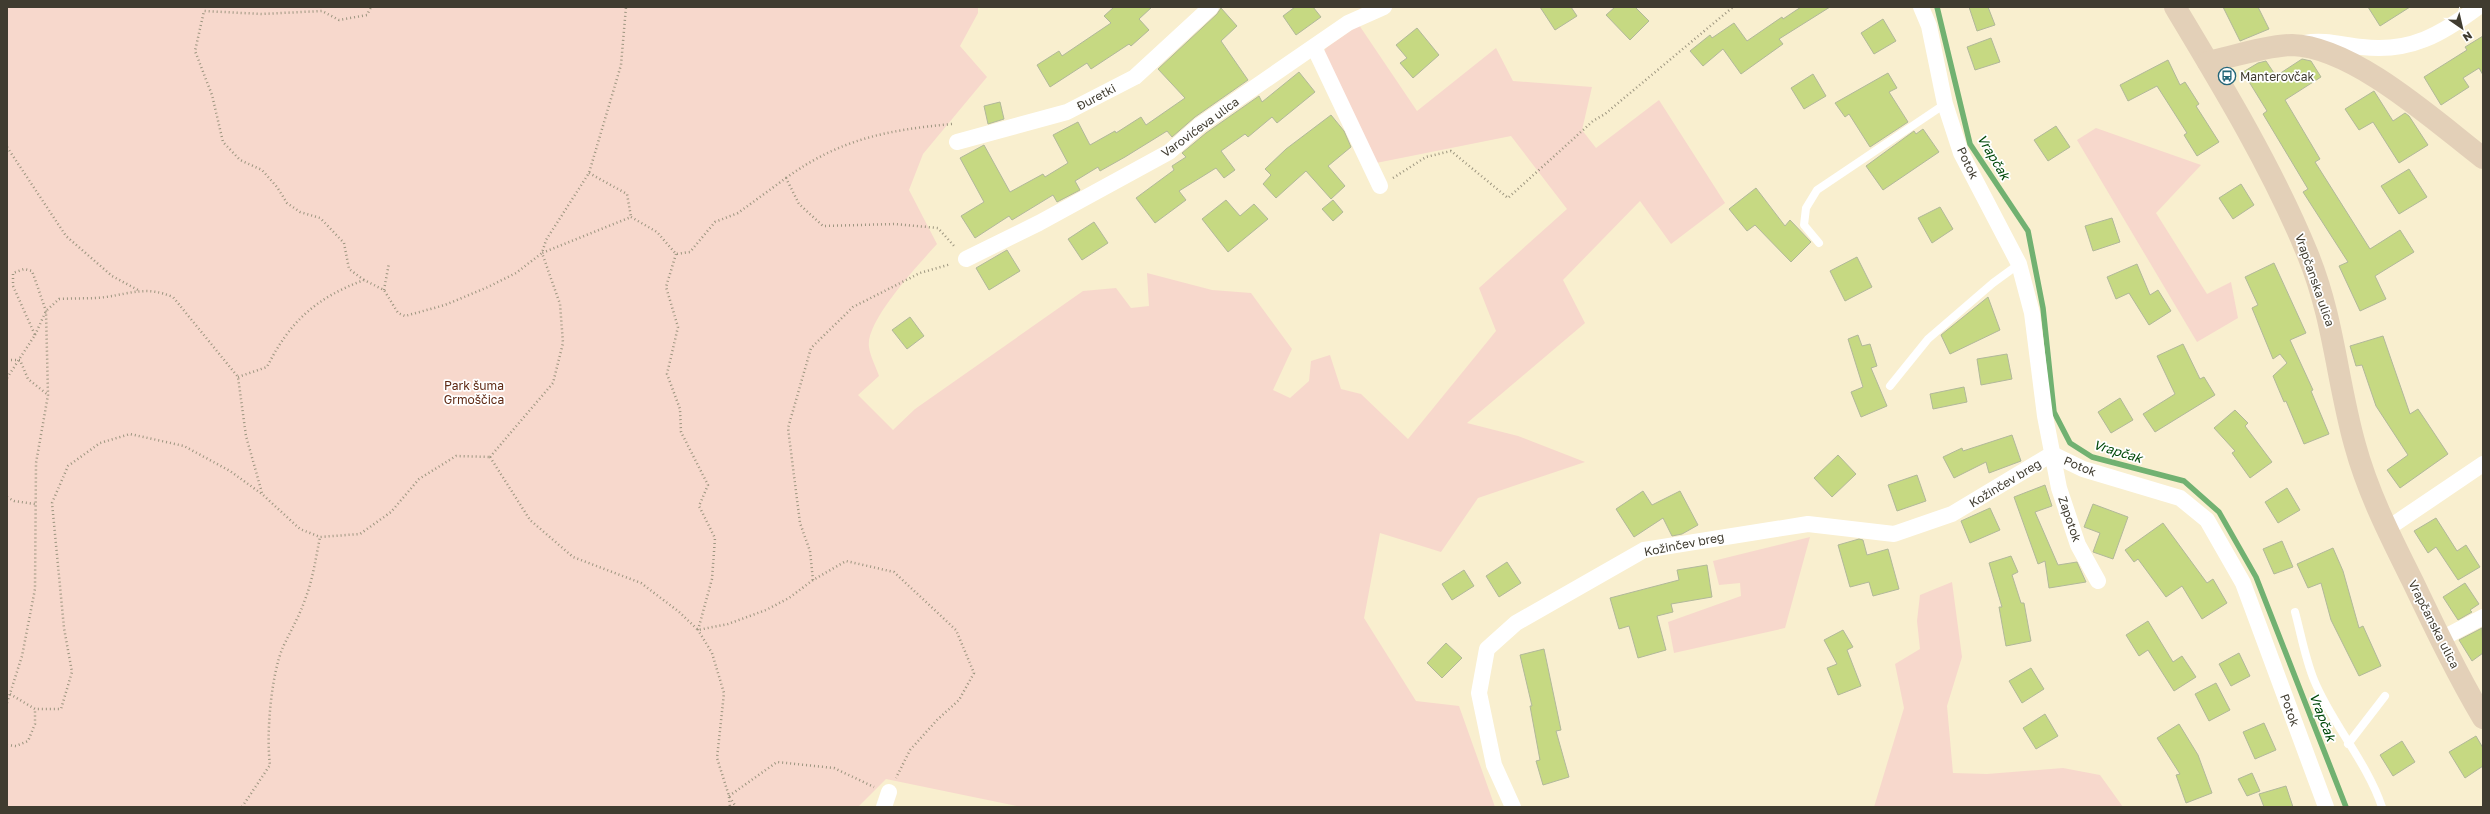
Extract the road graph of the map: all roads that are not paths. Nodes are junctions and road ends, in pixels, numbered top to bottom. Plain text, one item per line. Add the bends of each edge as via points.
1 (1211, 7) edge
2 (1384, 7) edge
3 (1921, 7) edge
4 (2175, 7) edge
5 (2478, 7) edge
6 (2291, 45) junction
7 (1314, 47) junction
8 (2208, 62) junction
9 (1945, 104) junction
10 (957, 142) road end
11 (2483, 158) edge
12 (1380, 186) road end
13 (1818, 243) dead end
14 (966, 259) road end
15 (2019, 264) junction
16 (1890, 386) dead end
17 (2052, 454) junction
18 (2483, 464) edge
19 (2387, 529) junction
20 (2098, 581) dead end
21 (2295, 612) dead end
22 (2483, 617) edge
23 (2441, 639) junction
24 (2385, 696) dead end
25 (2483, 718) edge
26 (2348, 744) junction
27 (889, 792) road end
28 (884, 807) edge
29 (1513, 807) edge
30 (2325, 807) edge
31 (2382, 807) edge

1 - 10 street, Đuretki via 1135,77 1067,112
2 - 7 street, Varovićeva ulica via 1348,23
3 - 9 street, Potok via 1929,26
4 - 8 main road, Vrapčanska ulica
5 - 6 street via 2438,35 2414,44 2389,48 2328,41
6 - 8 main road
6 - 11 main road via 2318,49 2342,59 2391,87
7 - 12 street
7 - 14 street, Varovićeva ulica via 1200,125 1169,152 1039,223
8 - 19 main road, Vrapčanska ulica via 2282,198 2308,256 2332,330 2355,447
9 - 13 lane via 1817,190 1806,208 1804,225
9 - 15 street, Potok via 1961,153
15 - 16 lane via 1928,339
15 - 17 street, Potok via 2032,313
17 - 20 street, Zapotok via 2059,488 2078,545
17 - 29 street, Kožinčev breg via 1952,514 1894,534 1808,524 1644,550 1516,623 1487,649 1479,693 1494,765
17 - 30 street, Potok via 2083,469 2180,498 2207,520 2243,583
18 - 19 street
19 - 23 main road, Vrapčanska ulica
21 - 26 lane via 2314,680
22 - 23 street
23 - 25 main road, Vrapčanska ulica
24 - 26 lane
26 - 31 lane via 2376,788
27 - 28 street

